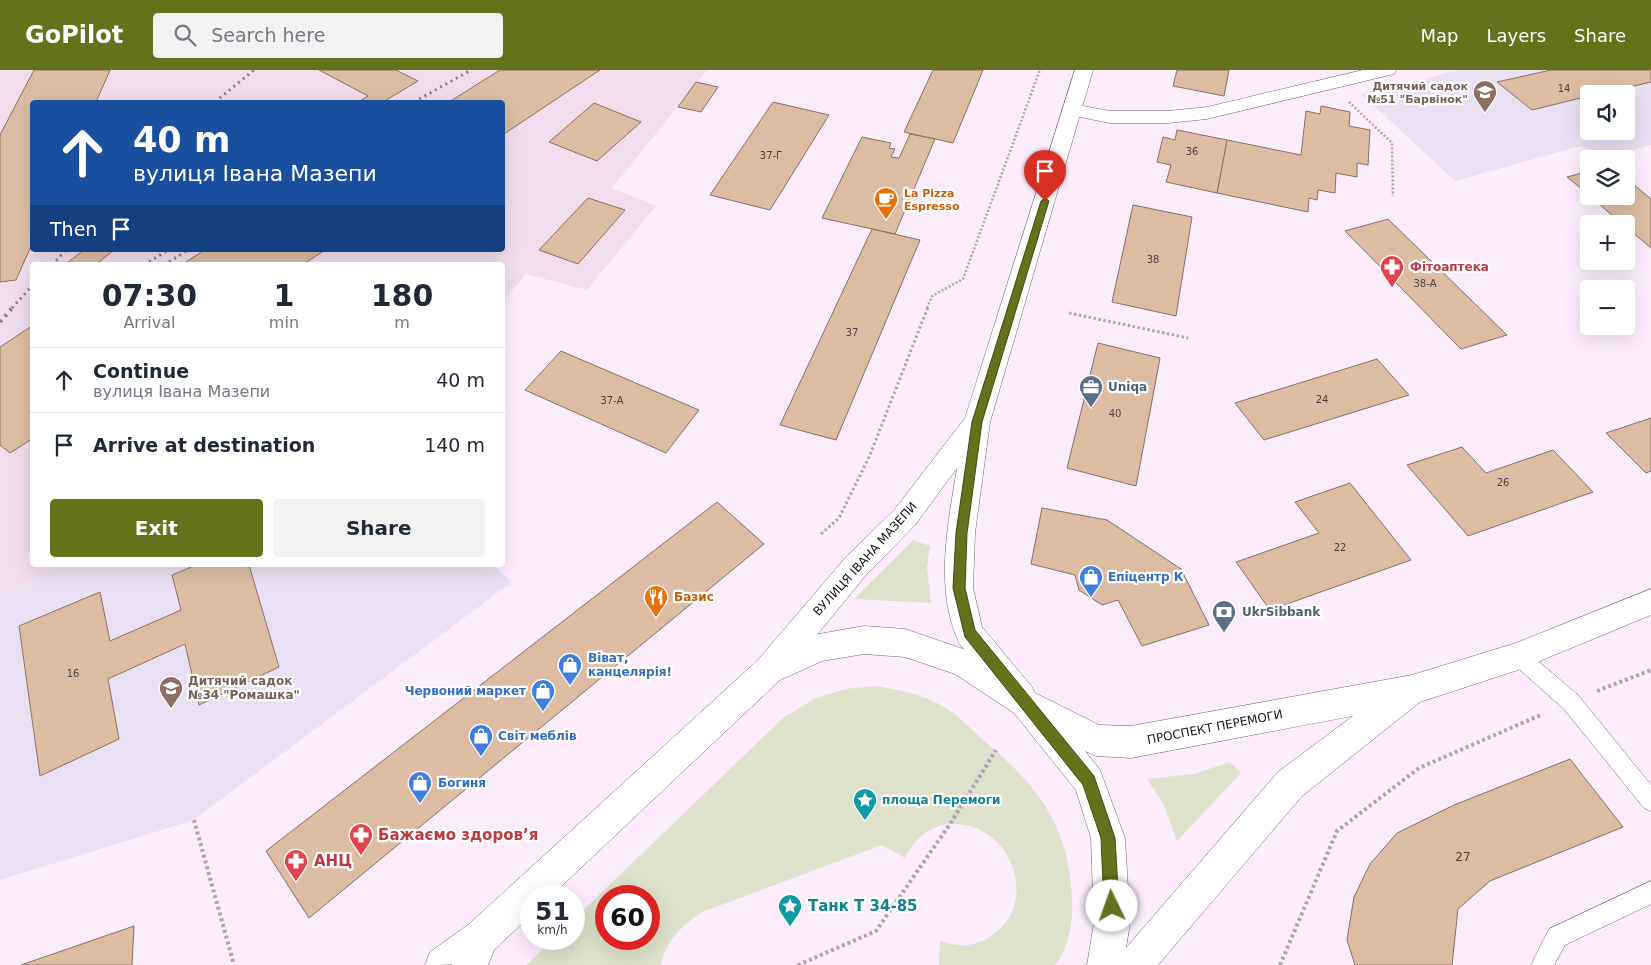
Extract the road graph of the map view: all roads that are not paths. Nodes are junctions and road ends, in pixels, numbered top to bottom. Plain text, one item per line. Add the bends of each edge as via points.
1 (1084, 70) edge
2 (1387, 70) edge
3 (1072, 110) junction
4 (977, 422) junction
5 (1651, 602) edge
6 (1518, 656) junction
7 (768, 670) junction
8 (1412, 690) junction
9 (1025, 702) junction
10 (1651, 801) edge
11 (1651, 892) edge
12 (476, 951) edge
13 (443, 965) edge
14 (1106, 965) edge
15 (1135, 965) edge
16 (1542, 965) edge

1 - 3 main road, ВУЛИЦЯ ІВАНА МАЗЕПИ
2 - 3 main road via 1207,113 1110,117
3 - 4 main road, ВУЛИЦЯ ІВАНА МАЗЕПИ
4 - 7 main road, ВУЛИЦЯ ІВАНА МАЗЕПИ via 905,517 856,566
4 - 9 main road, ВУЛИЦЯ ІВАНА МАЗЕПИ via 961,533 959,588 969,633
5 - 6 main road, ПРОСПЕКТ ПЕРЕМОГИ
6 - 8 main road, ПРОСПЕКТ ПЕРЕМОГИ
6 - 10 lane via 1570,702
7 - 9 main road via 819,648 864,640 905,643 964,663
7 - 12 main road
8 - 9 main road, ПРОСПЕКТ ПЕРЕМОГИ via 1131,742 1096,740
8 - 15 main road, ПРОСПЕКТ ПЕРЕМОГИ via 1290,784
9 - 14 main road via 1089,781 1108,838 1112,923
11 - 16 lane via 1557,937
12 - 13 main road

